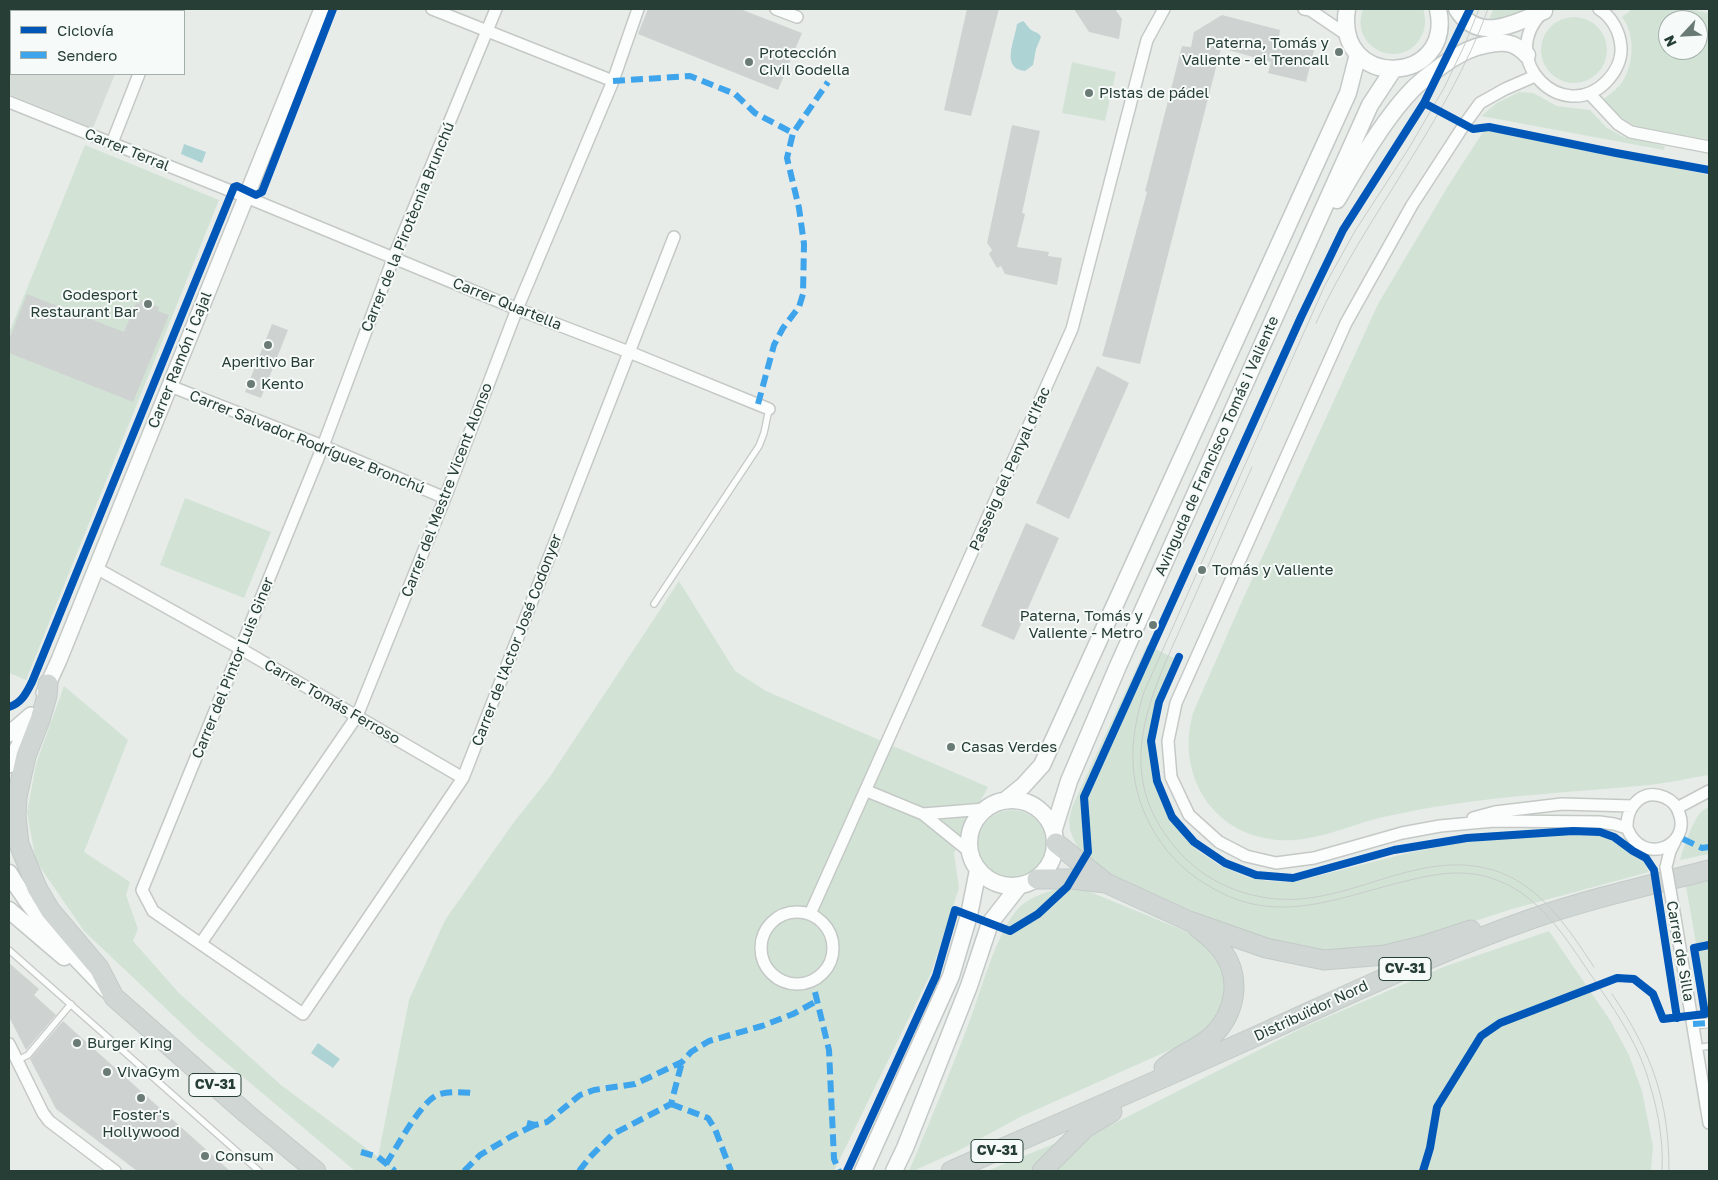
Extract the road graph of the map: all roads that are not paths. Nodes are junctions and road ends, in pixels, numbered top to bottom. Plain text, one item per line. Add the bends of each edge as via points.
1 (322, 9) edge
2 (432, 9) edge
3 (496, 9) edge
4 (638, 9) edge
5 (776, 9) edge
6 (1164, 9) edge
7 (1304, 9) edge
8 (1347, 9) edge
9 (1438, 9) edge
10 (1457, 9) edge
11 (1546, 10) edge
12 (1605, 10) edge
13 (797, 17) dead end
14 (487, 31) junction
15 (1347, 35) junction
16 (1358, 54) junction
17 (1526, 55) junction
18 (1393, 70) junction
19 (139, 75) edge
20 (1535, 76) junction
21 (613, 81) junction
22 (1589, 93) junction
23 (9, 102) edge
24 (112, 144) junction
25 (1709, 147) edge
26 (246, 197) junction
27 (674, 238) dead end
28 (393, 259) junction
29 (1292, 280) junction
30 (517, 309) junction
31 (629, 352) junction
32 (170, 386) junction
33 (769, 409) joint
34 (323, 446) junction
35 (445, 498) junction
36 (96, 568) junction
37 (654, 604) dead end
38 (240, 648) junction
39 (48, 684) junction
40 (36, 710) junction
41 (358, 716) junction
42 (9, 734) edge
43 (9, 765) edge
44 (463, 778) junction
45 (866, 791) junction
46 (1709, 791) edge
47 (1007, 799) junction
48 (1632, 806) junction
49 (1677, 808) junction
50 (985, 809) junction
51 (923, 814) junction
52 (1440, 826) junction
53 (1627, 828) junction
54 (1055, 836) junction
55 (1675, 840) junction
56 (1652, 850) junction
57 (970, 852) junction
58 (1666, 867) junction
59 (978, 870) junction
60 (1709, 870) edge
61 (9, 873) edge
62 (1037, 879) junction
63 (1106, 883) junction
64 (1019, 886) junction
65 (9, 910) edge
66 (810, 914) junction
67 (1530, 919) junction
68 (1189, 921) junction
69 (201, 943) junction
70 (9, 950) edge
71 (114, 997) junction
72 (71, 1004) junction
73 (1709, 1023) edge
74 (1694, 1024) junction
75 (9, 1044) edge
76 (1709, 1046) edge
77 (1697, 1048) junction
78 (18, 1060) junction
79 (1136, 1090) junction
80 (1709, 1123) edge
81 (115, 1171) edge
82 (258, 1171) edge
83 (316, 1171) edge
84 (863, 1171) edge
85 (894, 1171) edge
86 (951, 1171) edge
87 (1042, 1171) edge

1 - 26 street, Carrer Ramón i Cajal
2 - 14 street
3 - 14 street, Carrer de la Pirotècnia Brunchú
4 - 21 street, Carrer del Mestre Vicent Alonso
5 - 13 street
6 - 45 street, Passeig del Penyal d'Ifac via 1147,40 1072,329
7 - 15 street
8 - 15 main road
9 - 18 main road via 1441,20 1439,35 1432,49 1408,68
10 - 11 main road via 1468,21 1486,29 1512,24
11 - 17 street via 1529,31
12 - 22 street via 1619,36 1621,50 1612,76
14 - 21 street
14 - 28 street, Carrer de la Pirotècnia Brunchú
15 - 16 main road
16 - 18 main road via 1368,63
16 - 47 main road, Avinguda de Francisco Tomás i Valiente via 1348,93 1042,765
17 - 20 street
17 - 29 main road via 1521,48 1507,42 1481,45 1460,54 1417,84 1402,100 1343,189
18 - 29 main road, Avinguda de Francisco Tomás i Valiente via 1370,105
19 - 24 street
20 - 22 street via 1559,94
20 - 52 street via 1480,103 1412,205 1346,323 1176,703 1168,741 1171,777 1189,815 1218,842 1246,856 1276,863 1314,858 1402,833
21 - 30 street, Carrer del Mestre Vicent Alonso
22 - 25 street via 1618,124 1631,132
23 - 24 street, Carrer Terral
24 - 26 street, Carrer Terral
26 - 28 street, Carrer Quartella
26 - 32 street, Carrer Ramón i Cajal
27 - 31 street, Carrer de l'Actor José Codonyer
28 - 30 street, Carrer Quartella
28 - 34 street, Carrer de la Pirotècnia Brunchú
29 - 54 main road, Avinguda de Francisco Tomás i Valiente via 1068,781
30 - 31 street, Carrer Quartella
30 - 35 street, Carrer del Mestre Vicent Alonso
31 - 33 street, Carrer Quartella
31 - 44 street, Carrer de l'Actor José Codonyer
32 - 34 street, Carrer Salvador Rodríguez Bronchú
32 - 36 street, Carrer Ramón i Cajal
33 - 37 lane via 759,446
34 - 35 street, Carrer Salvador Rodríguez Bronchú
34 - 38 street, Carrer del Pintor Luis Giner
35 - 41 street, Carrer del Mestre Vicent Alonso
36 - 38 street, Carrer Tomás Ferroso
36 - 39 street, Carrer Ramón i Cajal
38 - 41 street, Carrer Tomás Ferroso
38 - 69 street, Carrer del Pintor Luis Giner via 142,890 154,911
39 - 40 street, Carrer Ramón i Cajal
39 - 71 main road via 17,797 19,844 36,888 50,910 99,968
40 - 42 street, Carrer Ramón i Cajal
40 - 43 street, Carrer Ramón i Cajal
41 - 44 street, Carrer Tomás Ferroso
41 - 69 street, Carrer del Mestre Vicent Alonso
44 - 69 street, Carrer de l'Actor José Codonyer via 303,1014
45 - 51 street
45 - 66 street, Passeig del Penyal d'Ifac
46 - 49 street
47 - 50 main road
47 - 54 main road via 1019,799 1041,809 1049,818
48 - 49 street via 1646,796 1655,795 1671,801
48 - 52 street via 1562,804 1495,812
48 - 53 street
49 - 55 street via 1681,824
50 - 51 street
50 - 57 main road via 974,821 969,836
51 - 57 street
52 - 53 street via 1494,821 1559,821 1599,822
53 - 56 street via 1636,843
54 - 62 main road via 1054,857
54 - 63 main road
55 - 56 street via 1668,846
55 - 58 street, Carrer de Silla
56 - 58 street
57 - 59 main road
58 - 74 street, Carrer de Silla, bridge
59 - 64 main road via 996,883
59 - 84 main road via 951,976
60 - 67 main road, Distribuïdor Nord / CV-31
61 - 71 main road via 45,925
62 - 63 main road
62 - 64 main road
63 - 68 main road
64 - 85 main road via 990,923 969,986
65 - 71 main road
66 - 66 street via 785,914 774,920 761,942 765,966 784,982 796,985 820,977 832,957 833,944 829,932
67 - 68 main road via 1497,922 1385,956 1324,960 1266,948
67 - 79 main road, Distribuïdor Nord / CV-31 via 1385,977
68 - 79 main road via 1224,953 1232,973 1234,994 1230,1010 1211,1037 1168,1064
70 - 72 lane
71 - 83 main road, CV-31
72 - 78 lane via 28,1055
72 - 82 lane
73 - 74 street
74 - 77 street, Carrer de Silla
75 - 78 street
76 - 77 lane
77 - 80 street, Carrer de Silla
78 - 81 street via 48,1121
79 - 86 main road, Distribuïdor Nord / CV-31
79 - 87 main road via 1112,1112 1085,1128

